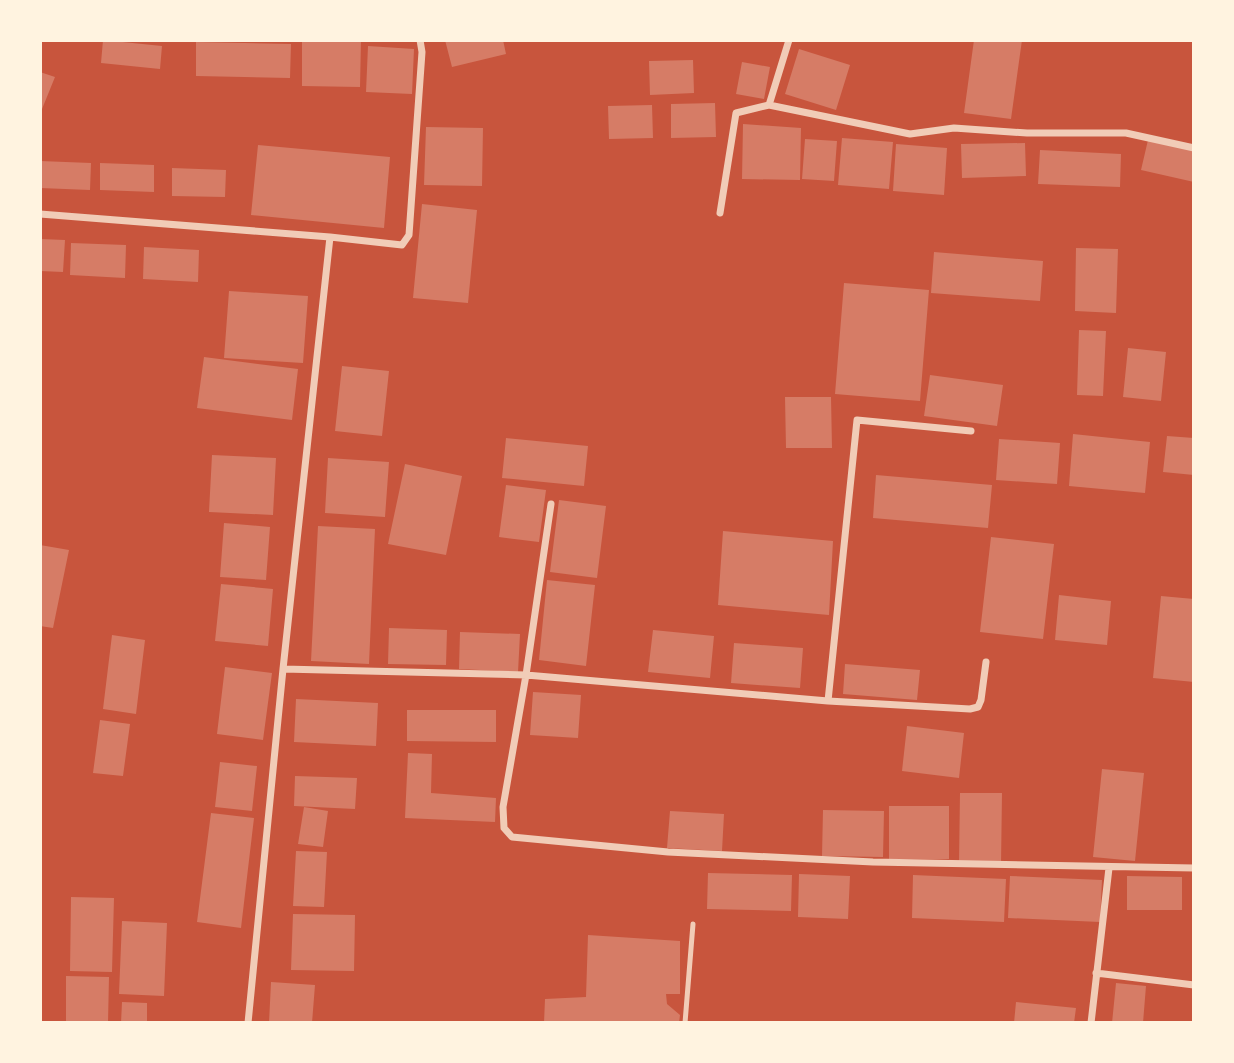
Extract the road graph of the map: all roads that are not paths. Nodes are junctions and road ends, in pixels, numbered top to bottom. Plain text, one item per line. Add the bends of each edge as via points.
1 (420, 40) edge
2 (789, 40) edge
3 (768, 105) junction
4 (1194, 148) edge
5 (720, 213) dead end
6 (40, 214) edge
7 (330, 237) junction
8 (971, 431) dead end
9 (551, 504) dead end
10 (986, 662) dead end
11 (283, 669) junction
12 (526, 675) junction
13 (828, 701) junction
14 (1109, 868) junction
15 (1194, 868) edge
16 (693, 924) dead end
17 (1096, 973) junction
18 (1194, 985) edge
19 (248, 1023) edge
20 (685, 1023) edge
21 (1091, 1023) edge

1 - 7 street via 409,235 402,245
2 - 3 street
3 - 4 street via 910,134 954,128 1126,133
3 - 5 street via 736,113
6 - 7 street
7 - 11 street
8 - 13 street via 857,420
9 - 12 street
10 - 13 street via 981,701 970,709
11 - 12 street
11 - 19 street
12 - 13 street
12 - 14 street via 503,807 504,828 512,837 668,852
14 - 15 street
14 - 17 street
16 - 20 lane
17 - 18 street
17 - 21 street

